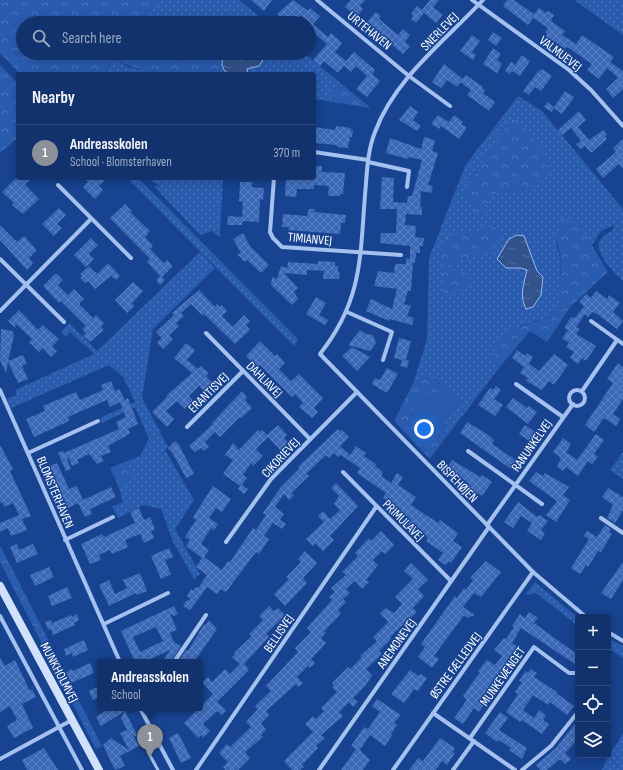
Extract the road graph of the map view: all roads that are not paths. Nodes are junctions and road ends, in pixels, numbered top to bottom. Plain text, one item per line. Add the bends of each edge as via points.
1 (317, 0) edge
2 (472, 0) edge
3 (483, 0) edge
4 (478, 5) junction
5 (409, 76) junction
6 (450, 106) dead end
7 (623, 126) edge
8 (316, 152) edge
9 (368, 161) junction
10 (274, 180) edge
11 (58, 185) dead end
12 (407, 187) dead end
13 (92, 219) junction
14 (360, 252) junction
15 (401, 255) dead end
16 (130, 258) dead end
17 (0, 259) edge
18 (26, 284) junction
19 (0, 311) edge
20 (347, 312) junction
21 (591, 321) dead end
22 (64, 322) dead end
23 (206, 334) dead end
24 (617, 340) junction
25 (623, 344) edge
26 (320, 354) joint
27 (383, 360) dead end
28 (243, 371) junction
29 (516, 384) dead end
30 (0, 390) edge
31 (582, 391) junction
32 (357, 392) junction
33 (573, 404) junction
34 (563, 417) junction
35 (98, 421) dead end
36 (187, 427) dead end
37 (310, 439) junction
38 (468, 451) dead end
39 (28, 453) junction
40 (343, 472) dead end
41 (516, 485) junction
42 (542, 504) dead end
43 (376, 507) junction
44 (113, 517) dead end
45 (601, 518) dead end
46 (488, 526) junction
47 (623, 533) edge
48 (65, 540) junction
49 (226, 542) dead end
50 (533, 572) junction
51 (451, 581) junction
52 (0, 586) edge
53 (168, 593) dead end
54 (582, 614) edge
55 (206, 615) dead end
56 (0, 616) edge
57 (104, 624) junction
58 (611, 634) edge
59 (623, 641) edge
60 (119, 659) edge
61 (176, 659) edge
62 (575, 673) edge
63 (142, 711) edge
64 (433, 713) junction
65 (575, 716) edge
66 (72, 719) junction
67 (60, 726) junction
68 (472, 740) junction
69 (159, 744) junction
70 (0, 759) edge
71 (82, 770) edge
72 (99, 770) edge
73 (158, 770) edge
74 (173, 770) edge
75 (196, 770) edge
76 (319, 770) edge
77 (393, 770) edge
78 (453, 770) edge
79 (515, 770) edge
80 (522, 770) edge

1 - 5 street, URTEHAVEN
2 - 4 street
3 - 4 street, SNERLEVEJ
4 - 5 street, SNERLEVEJ
4 - 7 street, VALMUEVEJ via 570,70
5 - 6 street
5 - 9 street, SNERLEVEJ via 383,115 374,134
8 - 9 street
9 - 12 street via 409,171
9 - 14 street, SNERLEVEJ
10 - 14 street, TIMIANVEJ via 270,232 277,243 282,247
11 - 13 street
13 - 16 street
13 - 18 street
14 - 15 street
14 - 20 street, SNERLEVEJ via 356,286
17 - 18 street
18 - 19 street
18 - 22 street
20 - 26 street, SNERLEVEJ
20 - 27 street via 392,332
21 - 24 street
23 - 28 street, DAHLIAVEJ
24 - 25 street
24 - 31 street, RANUNKELVEJ
26 - 32 street, BISPEHØJEN
28 - 36 street, ERANTISVEJ
28 - 37 street, DAHLIAVEJ
29 - 34 street, RANUNKELVEJ
30 - 39 street, BLOMSTERHAVEN
31 - 33 street, RANUNKELVEJ via 584,402 580,405
31 - 33 street, RANUNKELVEJ via 570,394
32 - 37 street, CIKORIEVEJ
32 - 46 street, BISPEHØJEN
33 - 34 street, RANUNKELVEJ
34 - 41 street, RANUNKELVEJ
35 - 39 street, BLOMSTERHAVEN
37 - 49 street, CIKORIEVEJ via 271,479
38 - 41 street, RANUNKELVEJ
39 - 48 street, BLOMSTERHAVEN
40 - 43 street, PRIMULAVEJ
41 - 42 street, RANUNKELVEJ
41 - 46 street, RANUNKELVEJ
43 - 51 street, PRIMULAVEJ
43 - 75 street, BELLISVEJ
44 - 48 street, BLOMSTERHAVEN
45 - 47 street
46 - 50 street, BISPEHØJEN
46 - 51 street, ANEMONEVEJ
48 - 57 street, BLOMSTERHAVEN
50 - 54 street, BISPEHØJEN
50 - 64 street, ØSTRE FÆLLEDVEJ
51 - 76 street, ANEMONEVEJ
52 - 66 street, MUNKHOLMVEJ
53 - 57 street
55 - 61 street
56 - 67 street
57 - 60 street, BLOMSTERHAVEN
58 - 59 street
62 - 68 street, MUNKEVÆNGET via 569,673 534,647
63 - 69 street
64 - 68 street
64 - 77 street, ØSTRE FÆLLEDVEJ
65 - 80 street via 551,746
66 - 67 street
66 - 72 street, MUNKHOLMVEJ
67 - 70 street
67 - 71 street
68 - 78 street, MUNKEVÆNGET
68 - 79 street
69 - 73 lane via 148,752
69 - 74 street

